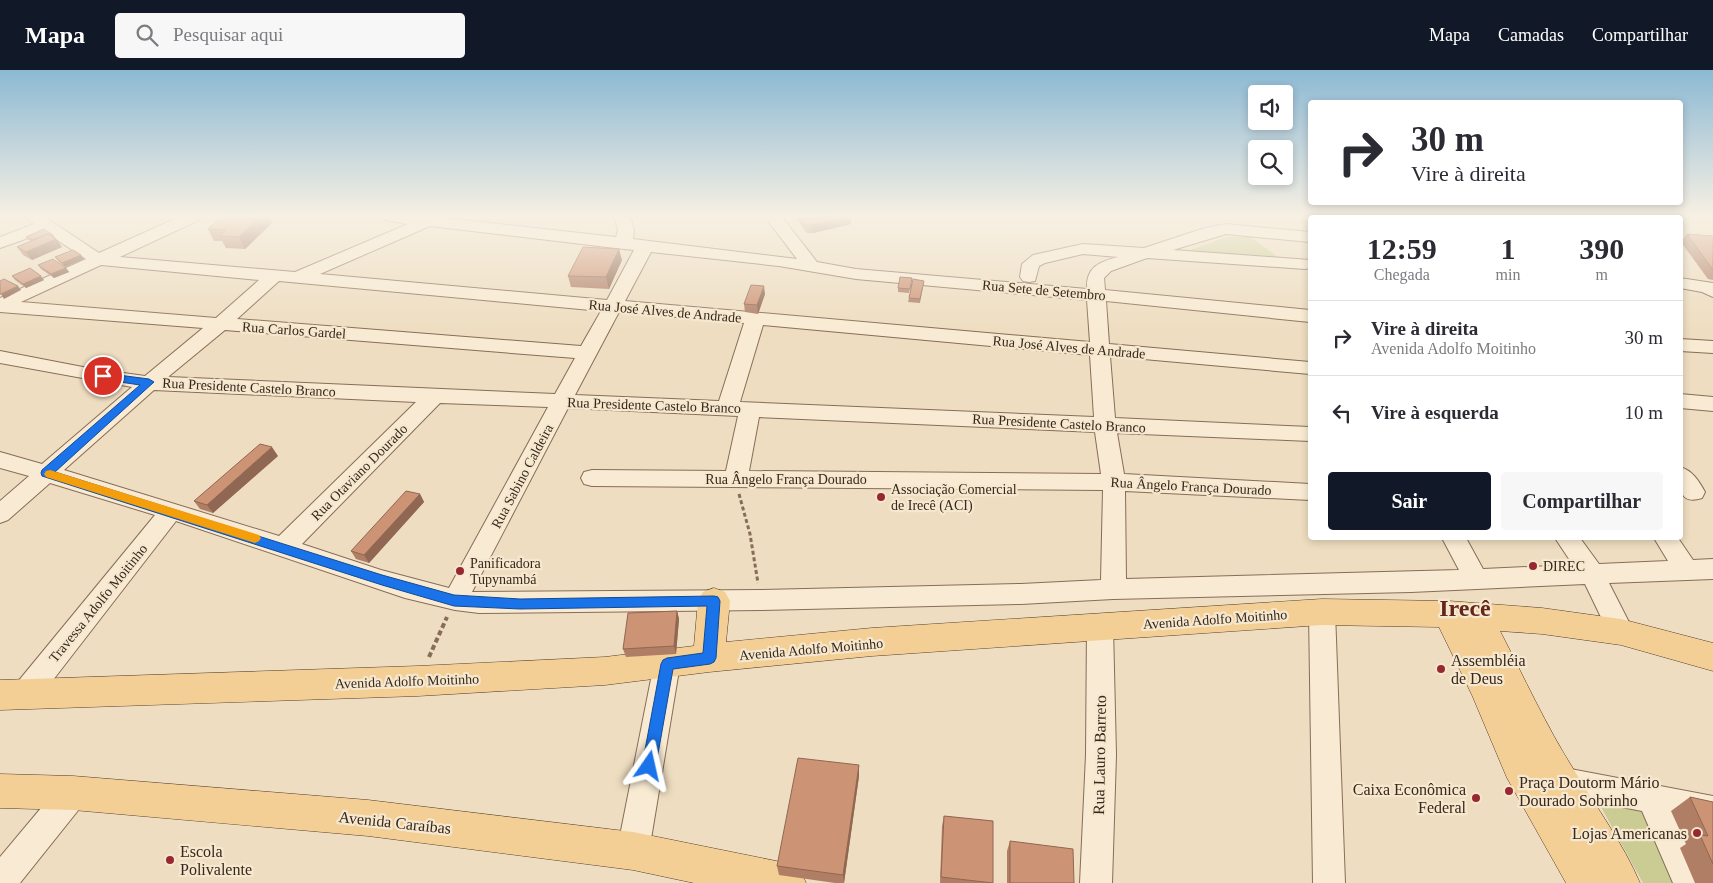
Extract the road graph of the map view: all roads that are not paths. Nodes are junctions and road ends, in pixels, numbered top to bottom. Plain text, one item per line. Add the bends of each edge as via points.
1 (90, 255) edge
2 (109, 255) edge
3 (349, 255) edge
4 (632, 255) edge
5 (724, 255) edge
6 (803, 255) edge
7 (1054, 255) edge
8 (1145, 255) edge
9 (1159, 255) edge
10 (1295, 255) edge
11 (98, 260) junction
12 (810, 264) junction
13 (1308, 268) edge
14 (273, 277) junction
15 (1029, 277) junction
16 (296, 278) junction
17 (1683, 284) edge
18 (1096, 289) junction
19 (1710, 289) edge
20 (1308, 303) edge
21 (0, 306) edge
22 (614, 307) junction
23 (1308, 316) edge
24 (755, 320) junction
25 (220, 324) junction
26 (1683, 345) edge
27 (1713, 347) edge
28 (1100, 349) junction
29 (588, 352) junction
30 (0, 357) edge
31 (1308, 368) edge
32 (149, 382) junction
33 (434, 396) junction
34 (1683, 401) edge
35 (561, 402) junction
36 (1713, 404) edge
37 (728, 408) junction
38 (750, 409) junction
39 (1105, 426) junction
40 (1308, 434) edge
41 (0, 460) edge
42 (46, 473) junction
43 (592, 478) dead end
44 (736, 479) junction
45 (1114, 482) junction
46 (1308, 492) edge
47 (170, 512) junction
48 (0, 514) edge
49 (1455, 540) edge
50 (1568, 540) edge
51 (1667, 540) edge
52 (283, 547) junction
53 (1686, 569) junction
54 (1713, 569) edge
55 (1592, 574) junction
56 (1476, 578) junction
57 (1113, 589) junction
58 (454, 600) junction
59 (714, 601) junction
60 (1322, 612) junction
61 (1463, 615) junction
62 (1100, 627) junction
63 (1621, 632) junction
64 (1713, 657) edge
65 (710, 658) junction
66 (667, 664) junction
67 (13, 694) edge
68 (1560, 781) junction
69 (0, 791) edge
70 (72, 793) junction
71 (1652, 800) junction
72 (1713, 811) edge
73 (633, 851) junction
74 (0, 882) edge
75 (786, 883) edge
76 (1096, 883) edge
77 (1329, 883) edge
78 (1587, 883) edge
79 (1620, 883) edge
80 (1689, 883) edge

1 - 11 street, Rua José Alves de Andrade
2 - 11 street
3 - 16 street
4 - 22 street, Rua Sabino Caldeira
5 - 12 street, Rua Sete de Setembro
6 - 12 street
7 - 15 street via 1031,264
8 - 18 street via 1105,267 1099,272
9 - 13 street
10 - 13 street
11 - 14 street, Rua José Alves de Andrade
11 - 21 street
12 - 15 street, Rua Sete de Setembro via 858,262
12 - 18 street, Rua Sete de Setembro via 856,274
14 - 16 street, Rua José Alves de Andrade
14 - 25 street
15 - 18 street, Rua Sete de Setembro
16 - 22 street, Rua José Alves de Andrade
17 - 19 street
18 - 20 street, Rua Sete de Setembro
18 - 23 street, Rua Sete de Setembro
18 - 28 street
21 - 25 street, Rua Carlos Gardel
22 - 24 street, Rua José Alves de Andrade
22 - 29 street, Rua Sabino Caldeira
24 - 28 street, Rua José Alves de Andrade
24 - 37 street
25 - 29 street, Rua Carlos Gardel
25 - 32 street
26 - 27 street
28 - 31 street, Rua José Alves de Andrade
28 - 39 street
29 - 35 street, Rua Sabino Caldeira
30 - 32 street, Rua Presidente Castelo Branco
32 - 33 street, Rua Presidente Castelo Branco
32 - 42 street
33 - 35 street, Rua Presidente Castelo Branco
33 - 52 street, Rua Otaviano Dourado
34 - 36 street
35 - 37 street, Rua Presidente Castelo Branco
35 - 58 street, Rua Sabino Caldeira
37 - 38 street, Rua Presidente Castelo Branco
38 - 39 street, Rua Presidente Castelo Branco
38 - 44 street
39 - 40 street, Rua Presidente Castelo Branco
39 - 45 street
41 - 42 street, Avenida Adolfo Moitinho
42 - 47 street, Avenida Adolfo Moitinho
42 - 48 street
43 - 44 street, Rua Ângelo França Dourado
44 - 45 street, Rua Ângelo França Dourado
45 - 46 street, Rua Ângelo França Dourado
45 - 57 street
47 - 52 street, Avenida Adolfo Moitinho
47 - 67 street, Travessa Adolfo Moitinho
49 - 56 street
50 - 55 street
51 - 53 street
52 - 58 street, Avenida Adolfo Moitinho
53 - 54 street, Avenida Adolfo Moitinho
53 - 55 street, Avenida Adolfo Moitinho
55 - 56 street, Avenida Adolfo Moitinho
55 - 63 street
56 - 57 street, Avenida Adolfo Moitinho
57 - 59 street, Avenida Adolfo Moitinho
58 - 59 street, Avenida Adolfo Moitinho via 520,604
59 - 65 main road
60 - 61 main road, Avenida Adolfo Moitinho
60 - 62 main road, Avenida Adolfo Moitinho
60 - 77 street
61 - 63 main road, Avenida Adolfo Moitinho
61 - 68 main road
61 - 78 main road via 1488,694 1520,766
62 - 65 main road, Avenida Adolfo Moitinho via 872,642
62 - 76 street, Rua Lauro Barreto via 1101,755
63 - 64 main road, Avenida Adolfo Moitinho
65 - 66 main road, Avenida Adolfo Moitinho
66 - 67 main road, Avenida Adolfo Moitinho via 605,671 418,681
66 - 73 street
68 - 71 street
68 - 79 main road
69 - 70 main road, Avenida Caraíbas
70 - 73 main road, Avenida Caraíbas via 368,818
70 - 74 street
71 - 72 street
71 - 80 street
73 - 75 main road, Avenida Caraíbas

